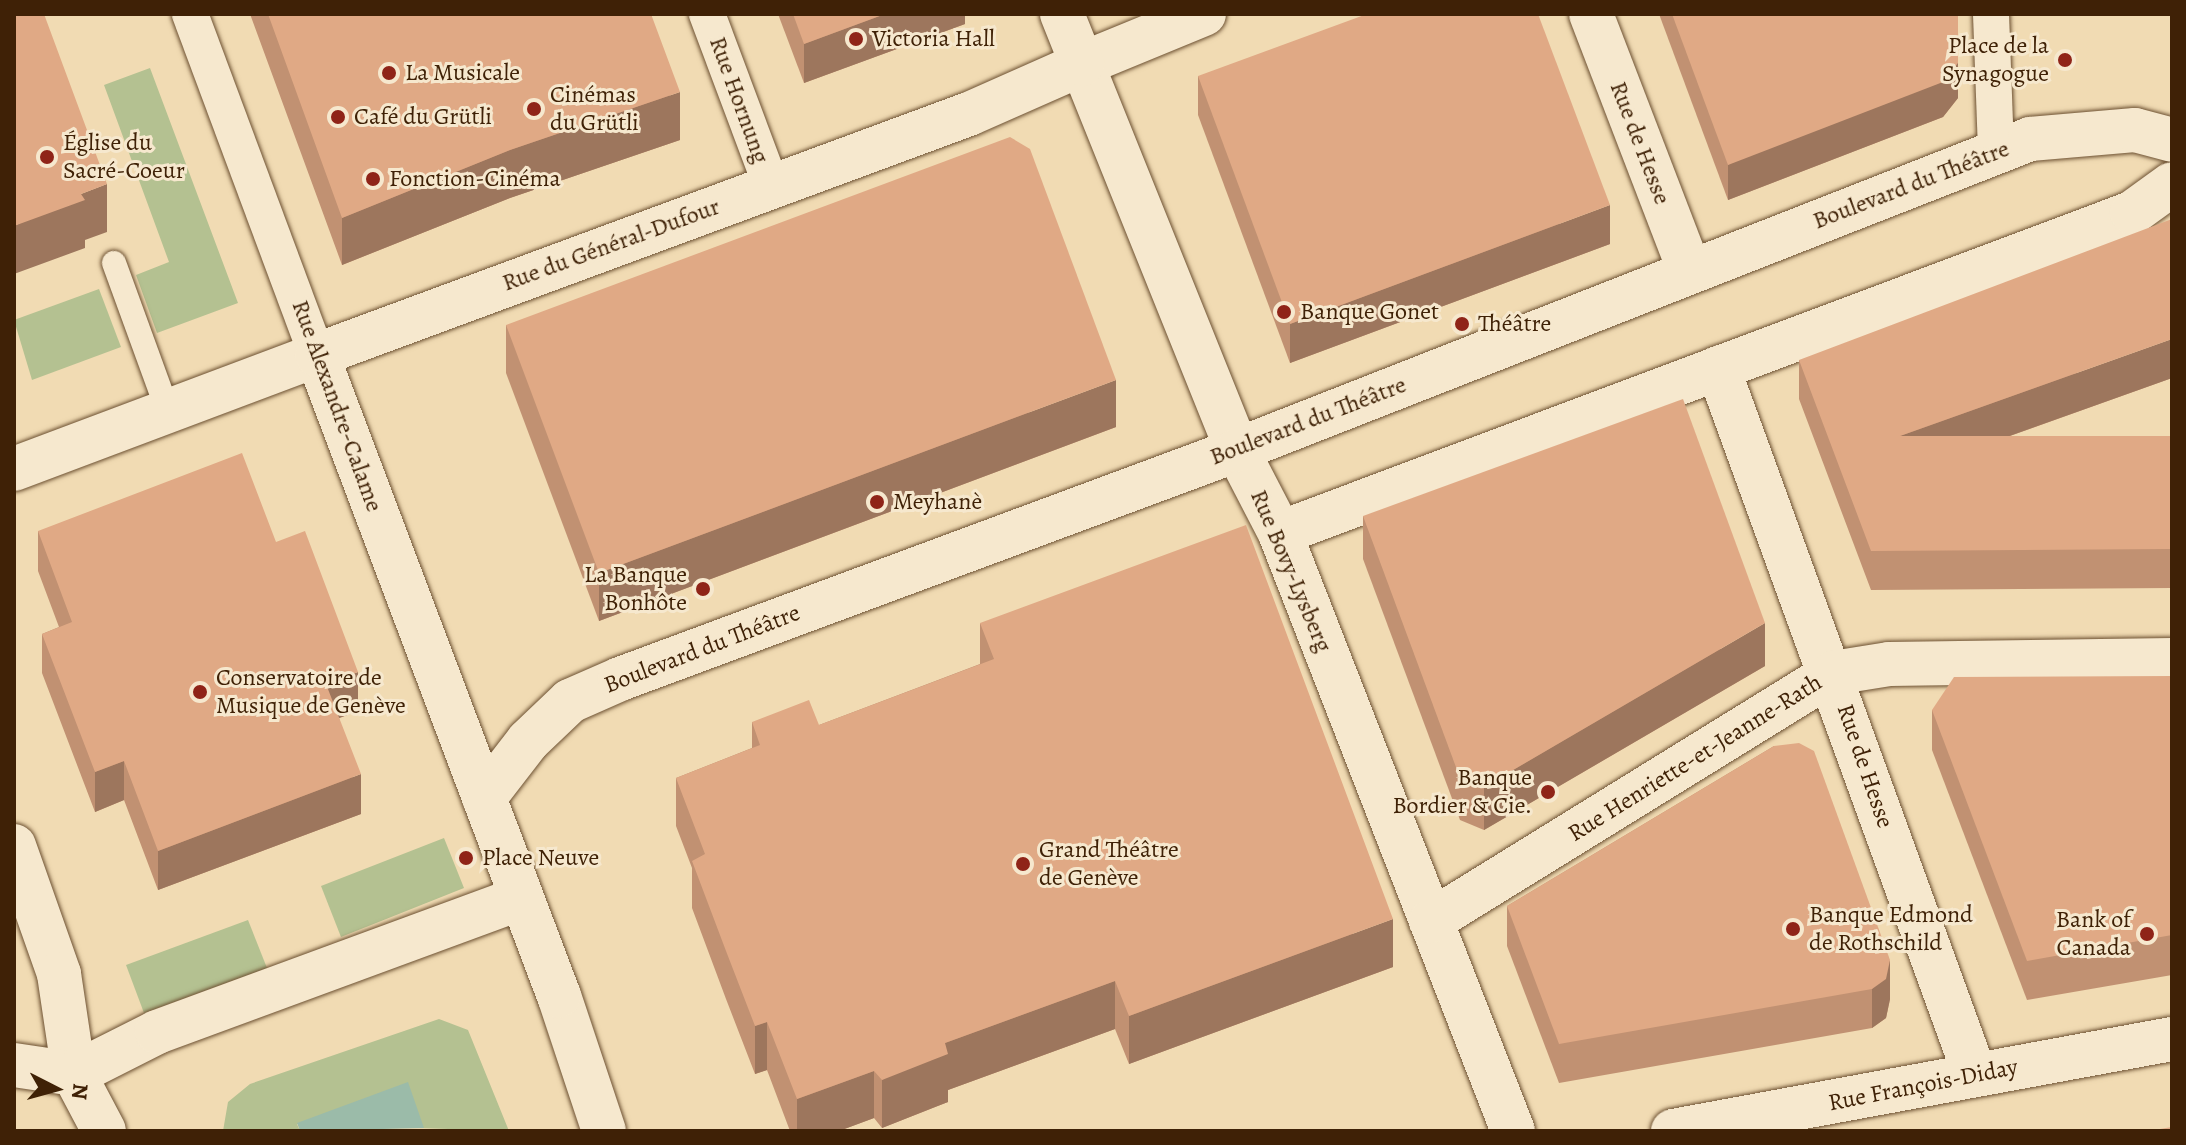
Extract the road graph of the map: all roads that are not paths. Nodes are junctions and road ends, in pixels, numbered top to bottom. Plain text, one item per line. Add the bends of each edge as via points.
1 (190, 14) edge
2 (707, 14) edge
3 (1062, 14) edge
4 (1204, 14) edge
5 (1591, 14) edge
6 (1991, 14) edge
7 (1082, 64) junction
8 (2172, 140) edge
9 (1996, 151) junction
10 (2172, 184) edge
11 (771, 185) junction
12 (114, 263) dead end
13 (1690, 272) junction
14 (317, 355) junction
15 (1718, 368) junction
16 (168, 411) junction
17 (1237, 450) junction
18 (14, 469) edge
19 (1280, 533) junction
20 (2172, 660) edge
21 (1833, 673) junction
22 (484, 798) junction
23 (14, 846) edge
24 (521, 898) junction
25 (1431, 921) junction
26 (2172, 1039) edge
27 (14, 1065) edge
28 (74, 1074) junction
29 (1975, 1075) junction
30 (104, 1131) edge
31 (604, 1131) edge
32 (1513, 1131) edge
33 (1673, 1131) edge

1 - 14 street, Rue Alexandre-Calame
2 - 11 street, Rue Hornung
3 - 7 street, Rue Bovy-Lysberg
4 - 7 street, Rue du Général-Dufour
5 - 13 street, Rue de Hesse
6 - 9 street
7 - 11 street, Rue du Général-Dufour via 969,114
7 - 17 street, Rue Bovy-Lysberg
8 - 9 street, Boulevard du Théâtre via 2135,130 2083,131
9 - 13 street, Boulevard du Théâtre
10 - 15 street via 2132,213
11 - 14 street, Rue du Général-Dufour
12 - 16 lane
13 - 17 street, Boulevard du Théâtre
14 - 16 street, Rue du Général-Dufour
14 - 22 street, Rue Alexandre-Calame
15 - 19 street
15 - 21 street, Rue de Hesse
16 - 18 street, Rue du Général-Dufour
17 - 19 street, Rue Bovy-Lysberg
17 - 22 street, Boulevard du Théâtre via 570,701 528,741
19 - 25 street, Rue Bovy-Lysberg
20 - 21 street, Rue Henriette-et-Jeanne-Rath via 1889,664
21 - 25 street, Rue Henriette-et-Jeanne-Rath
21 - 29 street, Rue de Hesse
22 - 24 street, Rue Alexandre-Calame
23 - 28 street via 59,974
24 - 28 street via 157,1032
24 - 31 street
25 - 32 street, Rue Bovy-Lysberg
26 - 29 street, Rue François-Diday
27 - 28 street
28 - 30 street
29 - 33 street, Rue François-Diday

